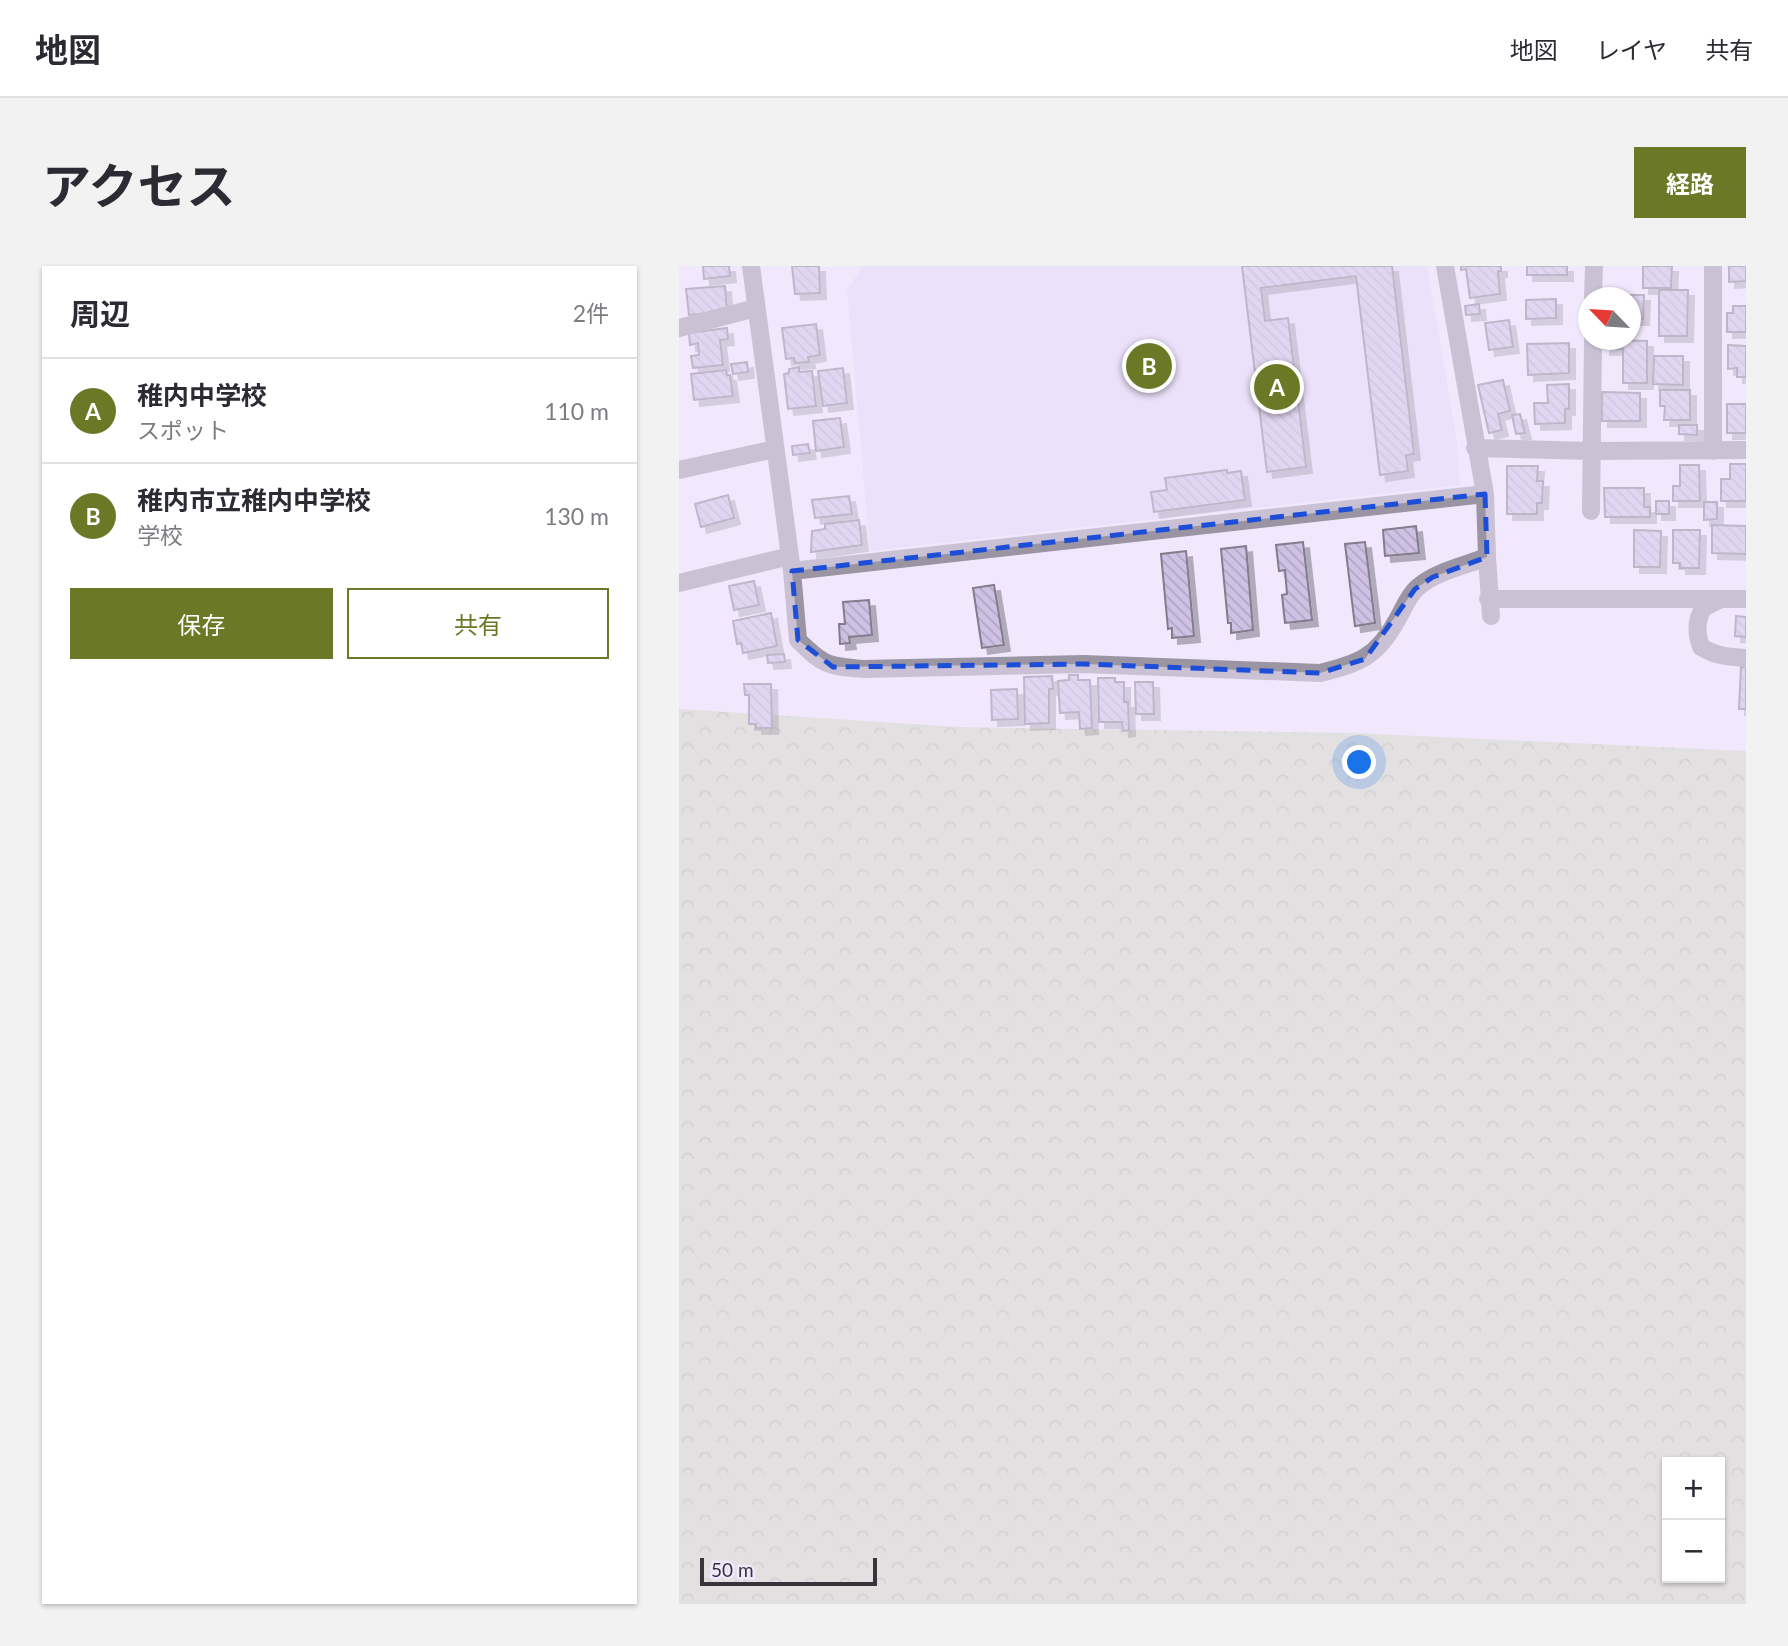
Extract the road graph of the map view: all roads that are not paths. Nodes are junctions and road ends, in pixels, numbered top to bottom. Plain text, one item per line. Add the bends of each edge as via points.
1 (751, 266) edge
2 (1445, 266) edge
3 (1594, 266) edge
4 (1713, 266) edge
5 (1593, 287) edge
6 (756, 308) junction
7 (679, 328) edge
8 (1593, 350) edge
9 (1475, 448) junction
10 (775, 449) junction
11 (1746, 450) edge
12 (1591, 451) junction
13 (1713, 451) junction
14 (679, 470) edge
15 (1485, 494) junction
16 (1591, 511) dead end
17 (1487, 557) junction
18 (791, 563) junction
19 (679, 583) edge
20 (1746, 599) edge
21 (1721, 600) junction
22 (1746, 658) edge

1 - 6 street
2 - 9 street
3 - 5 street
4 - 13 street
6 - 7 street
6 - 10 street
8 - 12 street
9 - 12 street
9 - 15 street
10 - 14 street
10 - 18 street
11 - 13 street
12 - 13 street
12 - 16 street
15 - 17 street
15 - 18 street
17 - 18 street via 1433,577 1415,589 1383,642 1365,659 1320,673 1084,664 833,667 818,660 798,640
17 - 21 street via 1490,607
18 - 19 street
20 - 21 street
21 - 22 street via 1703,608 1697,620 1701,648

